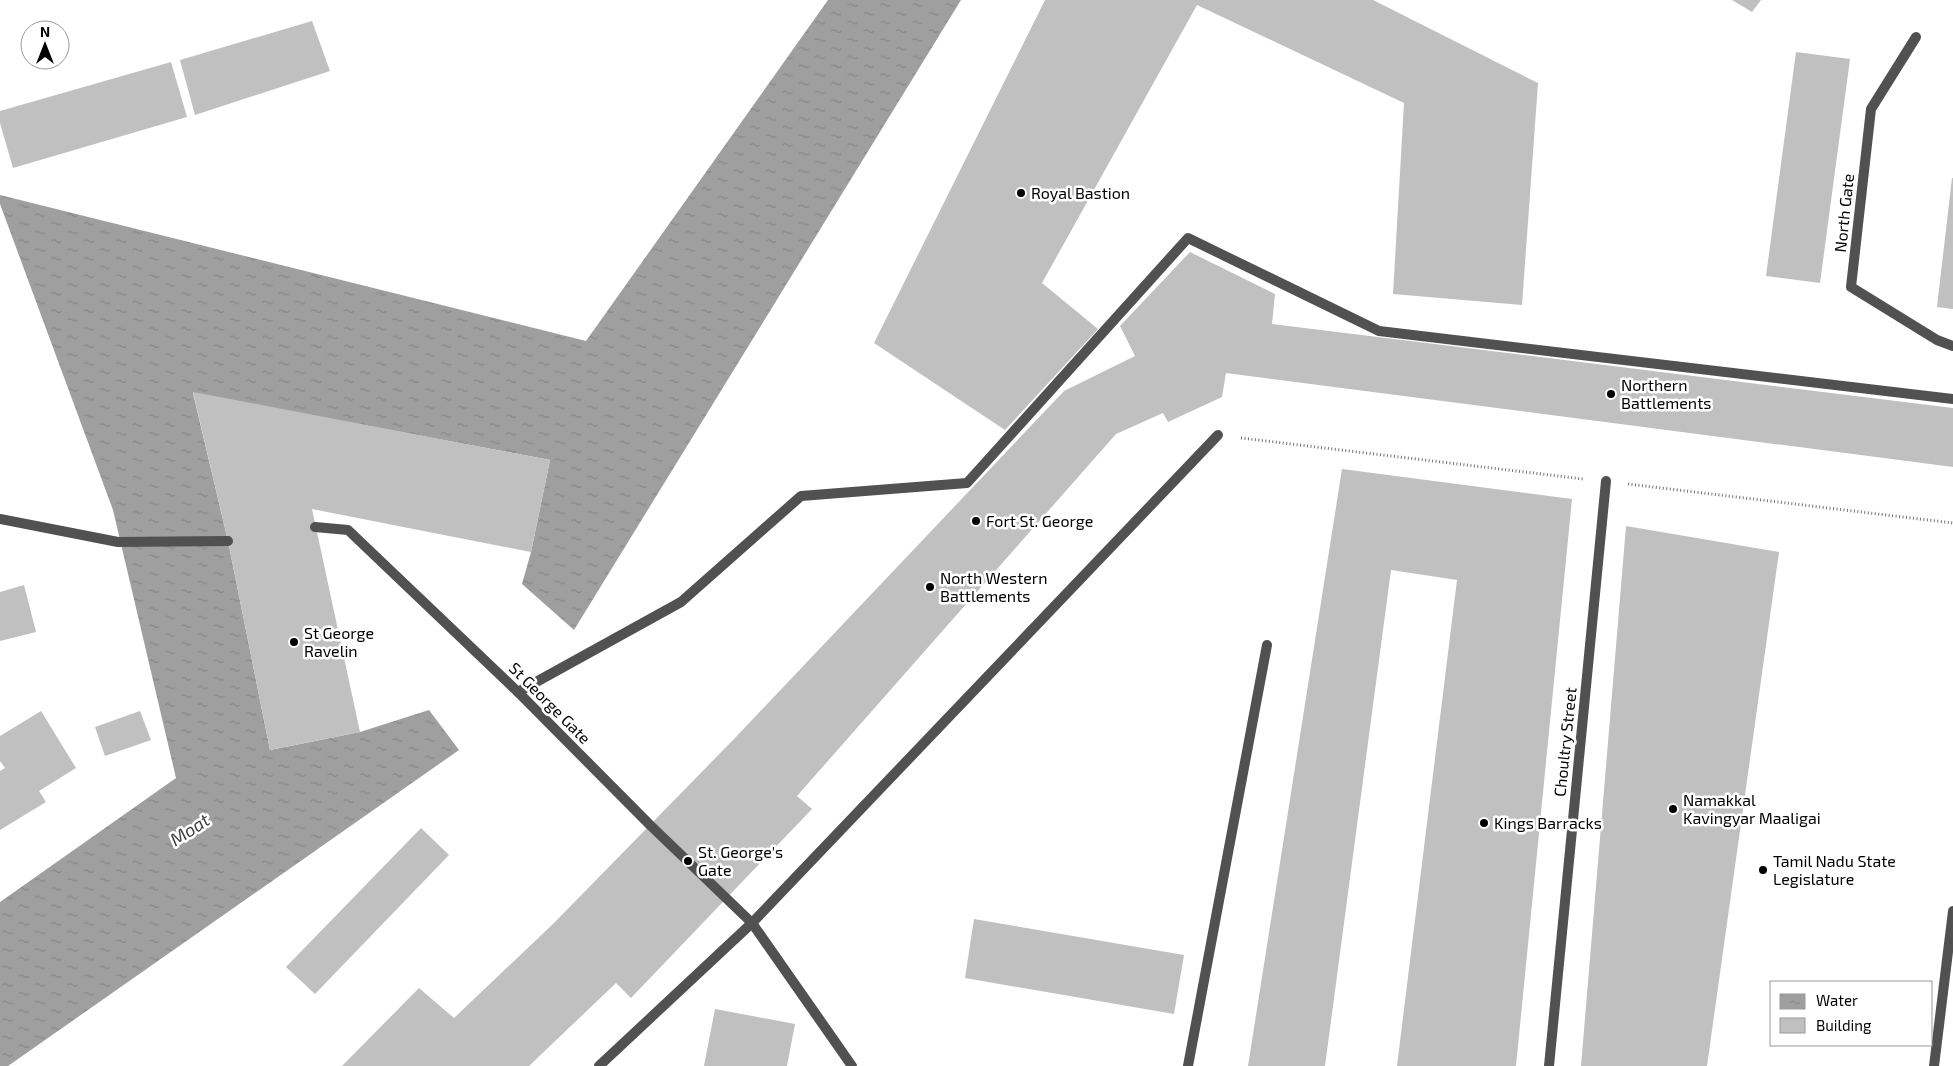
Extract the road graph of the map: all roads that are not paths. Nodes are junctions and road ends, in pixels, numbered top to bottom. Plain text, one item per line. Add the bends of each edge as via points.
1 (1916, 37) dead end
2 (1953, 346) edge
3 (1953, 399) edge
4 (1218, 435) dead end
5 (1606, 481) dead end
6 (0, 519) edge
7 (315, 527) dead end
8 (228, 541) dead end
9 (1267, 645) dead end
10 (518, 692) junction
11 (1953, 911) edge
12 (752, 923) junction
13 (599, 1066) edge
14 (852, 1066) edge
15 (1188, 1066) edge
16 (1549, 1066) edge
17 (1934, 1066) edge

1 - 2 lane, North Gate via 1871,109 1851,287 1937,340
3 - 10 lane via 1379,331 1188,238 967,483 801,496 680,602
4 - 12 lane
5 - 16 lane, Choultry Street
6 - 8 lane via 118,542
7 - 10 lane, St George Gate via 348,530
9 - 15 lane
10 - 12 lane, St George Gate
11 - 17 lane
12 - 13 lane
12 - 14 lane, St George Gate

